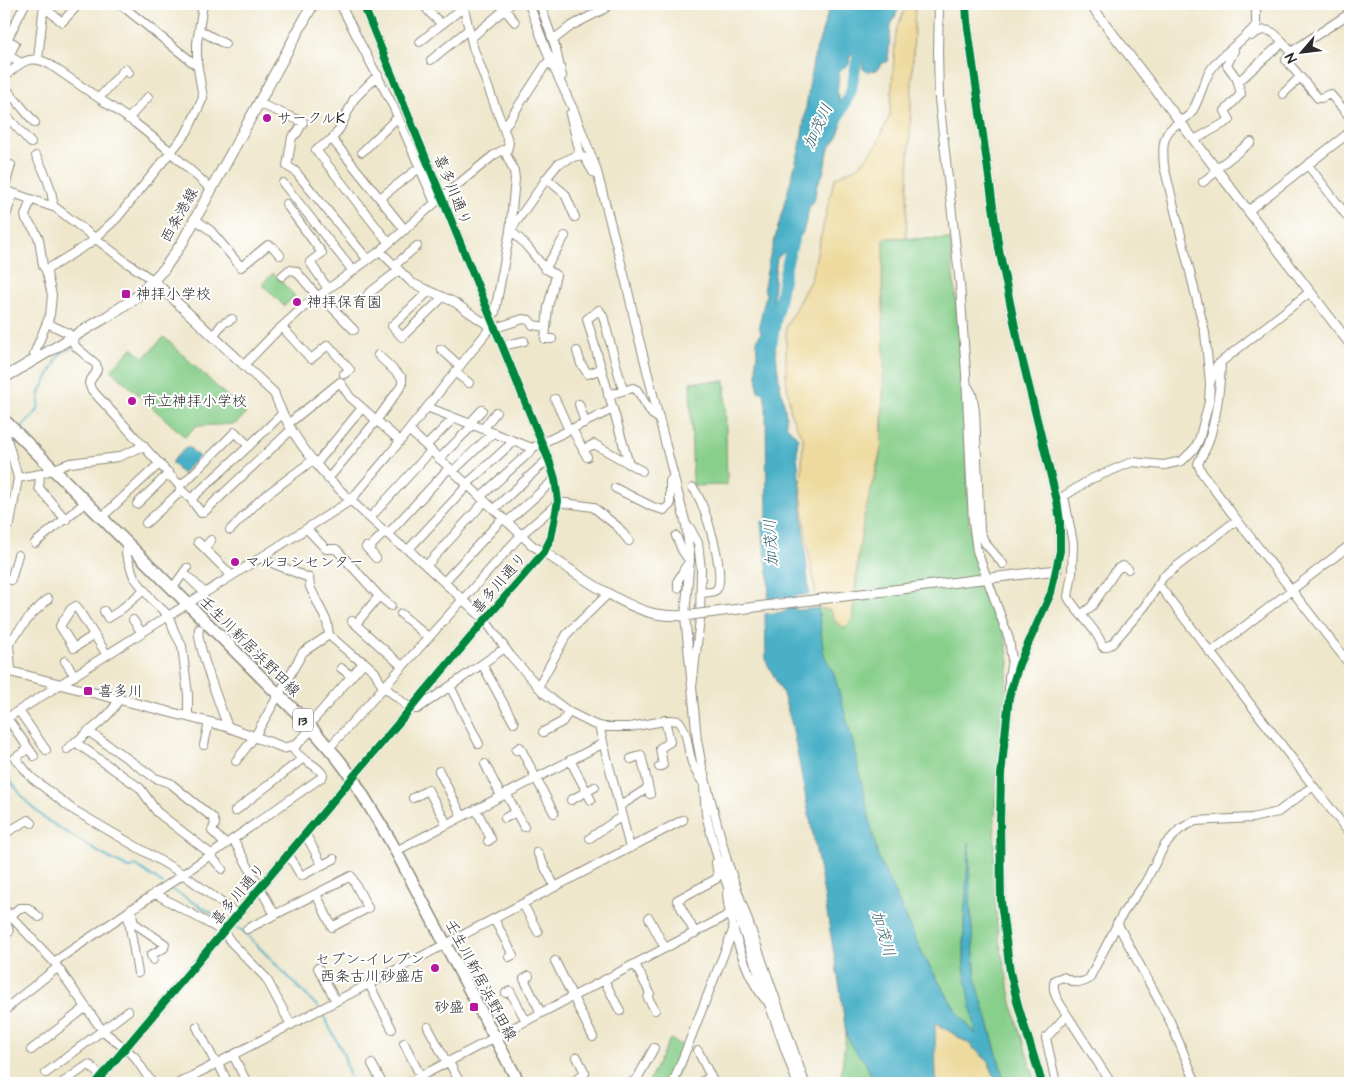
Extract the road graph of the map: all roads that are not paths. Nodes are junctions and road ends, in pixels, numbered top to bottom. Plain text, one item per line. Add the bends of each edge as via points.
1 (25, 4) edge
2 (79, 4) edge
3 (120, 4) edge
4 (203, 4) edge
5 (313, 4) edge
6 (340, 4) edge
7 (363, 4) edge
8 (423, 4) edge
9 (529, 4) edge
10 (534, 4) edge
11 (540, 4) edge
12 (610, 4) edge
13 (939, 4) edge
14 (966, 4) edge
15 (1090, 4) edge
16 (1256, 4) edge
17 (1345, 4) edge
18 (44, 5) edge
19 (463, 5) edge
20 (505, 5) edge
21 (1350, 13) edge
22 (515, 22) dead end
23 (442, 24) junction
24 (469, 29) junction
25 (199, 30) junction
26 (471, 38) junction
27 (553, 40) junction
28 (420, 42) dead end
29 (1283, 42) junction
30 (225, 44) dead end
31 (1238, 44) junction
32 (1291, 52) junction
33 (38, 59) junction
34 (431, 60) dead end
35 (550, 60) junction
36 (21, 63) junction
37 (116, 66) dead end
38 (197, 66) junction
39 (378, 75) junction
40 (4, 77) edge
41 (1300, 77) junction
42 (1238, 82) junction
43 (4, 86) edge
44 (1283, 94) dead end
45 (567, 95) junction
46 (148, 97) dead end
47 (99, 98) junction
48 (258, 102) junction
49 (4, 113) edge
50 (1350, 117) edge
51 (398, 118) junction
52 (128, 119) junction
53 (1181, 122) junction
54 (35, 123) dead end
55 (504, 128) junction
56 (1350, 132) edge
57 (332, 139) junction
58 (1194, 140) junction
59 (1251, 142) dead end
60 (31, 143) dead end
61 (506, 151) junction
62 (170, 152) junction
63 (362, 152) dead end
64 (578, 155) junction
65 (36, 156) dead end
66 (1308, 164) junction
67 (11, 166) dead end
68 (425, 168) junction
69 (1217, 170) junction
70 (546, 178) junction
71 (599, 180) junction
72 (1203, 182) dead end
73 (283, 183) dead end
74 (4, 189) edge
75 (211, 189) junction
76 (13, 193) junction
77 (380, 198) junction
78 (32, 199) junction
79 (438, 200) junction
80 (286, 204) dead end
81 (53, 206) junction
82 (1248, 211) junction
83 (575, 217) dead end
84 (195, 219) junction
85 (1350, 220) edge
86 (4, 222) edge
87 (405, 230) junction
88 (510, 230) junction
89 (565, 236) dead end
90 (95, 238) junction
91 (390, 243) junction
92 (417, 246) dead end
93 (380, 251) junction
94 (280, 255) dead end
95 (368, 260) junction
96 (397, 268) junction
97 (546, 269) junction
98 (46, 270) junction
99 (353, 271) junction
100 (282, 276) dead end
101 (154, 281) junction
102 (328, 289) junction
103 (428, 291) junction
104 (1310, 292) junction
105 (368, 294) dead end
106 (319, 296) junction
107 (442, 298) junction
108 (232, 319) dead end
109 (48, 323) junction
110 (492, 324) junction
111 (282, 327) junction
112 (545, 327) junction
113 (354, 330) dead end
114 (214, 335) junction
115 (71, 338) junction
116 (552, 339) dead end
117 (524, 341) dead end
118 (1350, 344) edge
119 (502, 346) junction
120 (441, 349) dead end
121 (577, 351) dead end
122 (378, 355) dead end
123 (36, 359) junction
124 (1221, 362) junction
125 (245, 364) junction
126 (458, 369) junction
127 (601, 369) junction
128 (344, 374) dead end
129 (4, 378) edge
130 (469, 383) dead end
131 (1210, 383) junction
132 (966, 386) junction
133 (623, 390) junction
134 (274, 393) joint
135 (608, 395) junction
136 (555, 399) dead end
137 (579, 404) dead end
138 (362, 408) junction
139 (427, 408) junction
140 (613, 409) junction
141 (482, 410) dead end
142 (496, 412) dead end
143 (282, 414) junction
144 (454, 418) junction
145 (658, 418) junction
146 (376, 421) junction
147 (585, 422) junction
148 (7, 423) edge
149 (471, 424) junction
150 (290, 427) junction
151 (483, 429) junction
152 (571, 429) junction
153 (408, 430) junction
154 (493, 433) junction
155 (400, 441) junction
156 (514, 441) junction
157 (542, 444) junction
158 (144, 446) junction
159 (248, 446) junction
160 (532, 448) junction
161 (428, 449) junction
162 (439, 459) junction
163 (548, 459) junction
164 (314, 462) junction
165 (160, 463) junction
166 (629, 464) junction
167 (53, 469) junction
168 (451, 470) junction
169 (642, 471) dead end
170 (169, 473) junction
171 (40, 474) junction
172 (674, 476) junction
173 (18, 478) junction
174 (328, 479) junction
175 (555, 479) junction
176 (467, 485) junction
177 (180, 487) junction
178 (616, 488) dead end
179 (693, 488) dead end
180 (1061, 498) junction
181 (191, 499) junction
182 (482, 499) junction
183 (350, 500) junction
184 (86, 502) junction
185 (558, 503) junction
186 (137, 504) dead end
187 (494, 509) junction
188 (101, 518) junction
189 (370, 518) junction
190 (66, 520) junction
191 (505, 520) junction
192 (1237, 520) junction
193 (4, 523) edge
194 (146, 523) dead end
195 (686, 525) junction
196 (307, 529) junction
197 (230, 530) dead end
198 (387, 533) junction
199 (521, 535) junction
200 (676, 536) dead end
201 (211, 540) dead end
202 (629, 541) dead end
203 (198, 542) dead end
204 (35, 543) dead end
205 (127, 543) junction
206 (1350, 545) edge
207 (204, 548) junction
208 (408, 550) junction
209 (544, 552) junction
210 (18, 555) dead end
211 (260, 558) junction
212 (376, 558) dead end
213 (690, 562) junction
214 (1003, 564) dead end
215 (426, 566) junction
216 (1128, 569) dead end
217 (1057, 570) junction
218 (232, 576) junction
219 (4, 579) edge
220 (988, 579) junction
221 (444, 582) junction
222 (1158, 584) junction
223 (678, 588) dead end
224 (172, 589) junction
225 (144, 590) junction
226 (1292, 590) junction
227 (205, 593) junction
228 (609, 593) junction
229 (701, 593) junction
230 (379, 596) junction
231 (48, 599) dead end
232 (462, 599) junction
233 (188, 604) junction
234 (391, 606) dead end
235 (104, 611) dead end
236 (401, 614) dead end
237 (688, 615) junction
238 (1081, 615) junction
239 (169, 616) junction
240 (133, 620) dead end
241 (485, 620) junction
242 (199, 629) dead end
243 (142, 633) junction
244 (94, 635) junction
245 (329, 635) junction
246 (428, 637) junction
247 (505, 648) junction
248 (1210, 653) junction
249 (107, 655) junction
250 (65, 661) dead end
251 (364, 662) junction
252 (482, 664) junction
253 (1350, 665) edge
254 (402, 666) junction
255 (340, 668) dead end
256 (7, 671) edge
257 (75, 676) junction
258 (351, 676) junction
259 (60, 685) junction
260 (384, 686) junction
261 (450, 686) junction
262 (538, 687) junction
263 (692, 687) junction
264 (278, 695) junction
265 (1009, 697) junction
266 (118, 700) junction
267 (412, 709) junction
268 (19, 711) junction
269 (569, 712) junction
270 (188, 717) junction
271 (5, 719) edge
272 (665, 720) junction
273 (209, 722) junction
274 (514, 723) dead end
275 (599, 726) junction
276 (228, 727) junction
277 (310, 727) junction
278 (88, 731) junction
279 (543, 732) dead end
280 (255, 736) junction
281 (75, 742) junction
282 (480, 744) dead end
283 (602, 744) junction
284 (204, 745) dead end
285 (292, 747) junction
286 (329, 748) junction
287 (28, 749) junction
288 (67, 749) dead end
289 (46, 750) dead end
290 (516, 750) dead end
291 (34, 756) dead end
292 (302, 759) junction
293 (631, 759) dead end
294 (236, 760) dead end
295 (570, 760) junction
296 (485, 764) dead end
297 (659, 767) dead end
298 (439, 771) dead end
299 (536, 778) junction
300 (353, 779) junction
301 (705, 784) junction
302 (1313, 786) junction
303 (595, 787) dead end
304 (586, 792) junction
305 (504, 795) junction
306 (413, 798) dead end
307 (571, 800) dead end
308 (591, 800) dead end
309 (620, 806) junction
310 (476, 809) junction
311 (235, 811) dead end
312 (516, 812) junction
313 (554, 813) dead end
314 (462, 816) junction
315 (622, 816) junction
316 (506, 818) dead end
317 (683, 820) dead end
318 (32, 823) dead end
319 (447, 824) junction
320 (524, 827) dead end
321 (4, 834) edge
322 (1350, 834) edge
323 (306, 835) junction
324 (590, 838) dead end
325 (233, 839) junction
326 (488, 841) dead end
327 (226, 844) junction
328 (630, 848) junction
329 (396, 851) junction
330 (537, 852) dead end
331 (210, 855) junction
332 (289, 855) junction
333 (717, 856) junction
334 (334, 859) dead end
335 (322, 865) junction
336 (222, 869) dead end
337 (183, 874) junction
338 (727, 885) junction
339 (555, 887) junction
340 (261, 888) junction
341 (154, 893) junction
342 (316, 894) junction
343 (523, 904) junction
344 (4, 909) edge
345 (129, 910) junction
346 (730, 914) junction
347 (238, 915) junction
348 (275, 915) junction
349 (10, 916) junction
350 (39, 917) dead end
351 (649, 918) dead end
352 (494, 919) junction
353 (1117, 923) junction
354 (734, 928) junction
355 (247, 929) dead end
356 (9, 932) dead end
357 (224, 932) junction
358 (538, 932) dead end
359 (695, 933) junction
360 (445, 944) junction
361 (665, 948) junction
362 (509, 957) dead end
363 (153, 960) dead end
364 (555, 961) dead end
365 (635, 964) junction
366 (56, 965) junction
367 (318, 968) dead end
368 (138, 973) dead end
369 (529, 976) dead end
370 (604, 980) junction
371 (369, 984) junction
372 (506, 993) dead end
373 (572, 997) junction
374 (336, 1001) junction
375 (769, 1003) junction
376 (85, 1008) junction
377 (655, 1010) dead end
378 (128, 1011) dead end
379 (620, 1011) dead end
380 (4, 1012) edge
381 (542, 1013) junction
382 (1067, 1015) junction
383 (526, 1021) junction
384 (291, 1025) junction
385 (197, 1027) dead end
386 (428, 1027) dead end
387 (392, 1029) dead end
388 (102, 1030) junction
389 (495, 1038) junction
390 (593, 1038) dead end
391 (404, 1043) dead end
392 (654, 1048) dead end
393 (125, 1049) junction
394 (32, 1050) dead end
395 (698, 1051) dead end
396 (233, 1055) junction
397 (577, 1057) dead end
398 (448, 1062) junction
399 (217, 1064) junction
400 (372, 1064) dead end
401 (46, 1073) dead end
402 (420, 1079) edge
403 (99, 1080) edge
404 (713, 1080) edge
405 (62, 1083) edge
406 (152, 1083) edge
407 (179, 1083) edge
408 (228, 1083) edge
409 (248, 1083) edge
410 (382, 1083) edge
411 (408, 1083) edge
412 (460, 1083) edge
413 (519, 1083) edge
414 (579, 1083) edge
415 (630, 1083) edge
416 (673, 1083) edge
417 (699, 1083) edge
418 (797, 1083) edge
419 (805, 1083) edge
420 (1042, 1083) edge
421 (1056, 1083) edge
422 (1111, 1083) edge
423 (1196, 1083) edge

1 - 36 street via 7,40 15,44 9,56
2 - 18 street via 62,22
3 - 38 street
4 - 25 street
5 - 48 main road, 西条港線
6 - 39 street
7 - 68 street, 喜多川通り
8 - 23 street
9 - 35 street
10 - 27 street
11 - 27 street
12 - 27 street
13 - 132 street via 939,99 960,284
14 - 180 street via 999,249 1019,346
15 - 53 street
16 - 31 street via 1256,25
17 - 21 street
18 - 33 street
19 - 23 street
19 - 24 street
20 - 22 street
20 - 26 street
21 - 32 street
23 - 28 street
24 - 26 street
24 - 34 street
25 - 30 street
25 - 38 street
26 - 55 street
27 - 35 street
27 - 45 street
29 - 31 street via 1274,34 1260,30
29 - 32 street
29 - 42 street
31 - 42 street via 1227,65
31 - 53 street via 1213,66 1194,108
32 - 41 street via 1286,60
33 - 36 street
33 - 47 street
35 - 45 street
35 - 55 street
36 - 40 street
37 - 47 street via 126,72
38 - 62 street via 203,98 187,132
39 - 51 street
39 - 57 street via 354,99
41 - 44 street
41 - 50 street via 1318,98 1330,94 1334,97
42 - 58 street via 1241,94 1225,111 1230,120
43 - 54 street
45 - 64 street
45 - 71 street
46 - 52 street
47 - 52 street
48 - 75 main road, 西条港線
48 - 95 street via 302,122 292,137 288,166
49 - 60 street
51 - 63 street
51 - 68 street
52 - 62 street
53 - 58 street
53 - 131 street via 1166,133 1164,166 1205,333
55 - 61 street via 509,143
56 - 66 street
57 - 77 street
57 - 91 street via 316,150
58 - 69 street
59 - 69 street
61 - 79 street via 494,155
61 - 88 street via 515,179
62 - 75 street
62 - 90 street via 121,214
64 - 70 street via 558,164
64 - 71 street via 585,158
65 - 81 street via 43,168
66 - 82 street
66 - 85 street
67 - 74 street
68 - 77 street
68 - 79 street, 喜多川通り
69 - 72 street
69 - 82 street
70 - 83 street via 565,194
70 - 88 street
71 - 145 street
73 - 99 street
74 - 76 street
75 - 84 main road, 西条港線
76 - 78 street
76 - 86 street
77 - 87 street
78 - 81 street
78 - 98 street via 25,216 39,239
79 - 87 street
79 - 110 street, 喜多川通り
80 - 102 street via 322,253 310,262
81 - 90 street
82 - 104 street
84 - 94 street via 211,230 240,267 268,245
84 - 101 main road, 西条港線 via 173,257
87 - 91 street
88 - 97 street
88 - 110 street
89 - 97 street
90 - 98 street
90 - 101 street
91 - 93 street
92 - 96 street
93 - 95 street
93 - 96 street
95 - 99 street
96 - 103 street via 412,284
96 - 105 street
97 - 112 street via 556,275
98 - 109 street via 52,295
99 - 102 street
100 - 106 street via 289,270 296,271
101 - 114 street
101 - 115 main road, 西条港線 via 125,306
102 - 106 street
103 - 107 street
103 - 107 street via 392,326 402,337
104 - 118 street
104 - 124 street
106 - 111 street
106 - 113 street
107 - 110 street
108 - 114 street via 222,324
109 - 115 street via 68,333
109 - 123 street via 34,354
110 - 112 street via 523,319
110 - 119 street, 喜多川通り
110 - 126 street
111 - 125 street
111 - 128 street via 311,359 326,343 350,370
112 - 116 street via 545,339
114 - 125 street
115 - 123 main road, 西条港線
115 - 158 street via 98,368 89,384 91,389
117 - 119 street
119 - 157 street, 喜多川通り
120 - 126 street
121 - 127 street via 588,374
122 - 146 street via 403,381
123 - 129 main road, 西条港線
124 - 131 street
124 - 192 street via 1215,422 1198,464
125 - 134 street
126 - 130 street
126 - 139 street
127 - 133 street via 587,319 599,310
127 - 135 street
131 - 180 street via 1209,402 1199,440 1182,461 1164,465 1132,462 1106,471
132 - 214 street via 972,394 975,411 980,531 985,543
132 - 220 street via 972,522 977,551
133 - 135 street
133 - 145 street via 637,390
134 - 143 street
135 - 140 street
136 - 152 street
137 - 147 street
138 - 146 street
138 - 150 street via 340,382
138 - 164 street
139 - 144 street
139 - 153 street
140 - 147 street
140 - 166 street
141 - 149 street
142 - 151 street
143 - 150 street
143 - 159 street
144 - 149 street
144 - 161 street
145 - 172 street
146 - 155 street
146 - 174 street
147 - 152 street
148 - 167 main road, 壬生川新居浜野田線 / 13
148 - 173 street via 6,435
149 - 151 street
149 - 162 street
150 - 164 street
150 - 181 street via 204,512 201,513
151 - 154 street
152 - 157 street
152 - 166 street via 585,453 594,444
153 - 155 street
153 - 161 street
154 - 156 street
154 - 168 street
155 - 183 street
156 - 160 street
156 - 176 street
157 - 160 street
157 - 163 street, 喜多川通り
158 - 165 street
158 - 167 street via 118,457
159 - 177 street via 235,432
159 - 181 street
160 - 182 street
161 - 162 street
161 - 189 street
162 - 168 street
163 - 175 street, 喜多川通り
163 - 187 street
164 - 174 street
164 - 197 street via 261,499
165 - 170 street
165 - 188 street
166 - 169 street
167 - 171 street
167 - 184 main road, 壬生川新居浜野田線 / 13
168 - 176 street
168 - 198 street
170 - 177 street
170 - 186 street
171 - 173 street
171 - 190 street via 39,488
172 - 178 street via 670,480 670,505 664,510
172 - 195 street
173 - 193 street via 10,524
174 - 183 street
175 - 185 street, 喜多川通り
175 - 191 street
176 - 182 street
176 - 208 street
177 - 181 street
177 - 194 street via 180,492
179 - 229 street via 701,499 711,529 719,583 715,591
180 - 217 street
180 - 238 street via 1073,543 1068,597
182 - 187 street
182 - 215 street
183 - 189 street
183 - 196 street
184 - 188 main road, 壬生川新居浜野田線 / 13
184 - 190 street
185 - 199 street
185 - 202 street via 593,507 618,526
185 - 209 street, 喜多川通り via 551,538
187 - 191 street
188 - 205 main road, 壬生川新居浜野田線 / 13
189 - 198 street
190 - 204 street
191 - 199 street
191 - 221 street
192 - 222 street
192 - 226 street
195 - 213 street
195 - 229 street via 698,543
196 - 211 street
196 - 230 street via 326,549 336,549
198 - 208 street
198 - 212 street via 366,548
199 - 209 street
199 - 232 street
200 - 213 street
201 - 207 street
203 - 207 street
205 - 224 main road, 壬生川新居浜野田線 / 13
205 - 225 street via 129,565
206 - 226 street
207 - 218 street
208 - 215 street
209 - 228 street
209 - 241 street, 喜多川通り
210 - 219 street via 11,580
211 - 218 street
211 - 245 street via 309,578
213 - 223 street via 678,580
213 - 237 street
215 - 221 street
216 - 238 street via 1123,566 1117,569 1092,606
217 - 220 street
217 - 265 street via 1051,593 1019,664
218 - 227 street
220 - 237 street, bridge
220 - 265 street via 1009,639 1012,660
221 - 232 street
222 - 238 street via 1144,606 1108,647 1103,647 1096,632
222 - 248 street
224 - 227 street via 185,571
224 - 233 main road, 壬生川新居浜野田線 / 13
225 - 235 street via 108,618
225 - 239 street
226 - 248 street
226 - 253 street
227 - 233 street
228 - 237 street via 654,614
228 - 262 street via 567,634
229 - 263 street
230 - 234 street
230 - 254 street via 354,622
231 - 256 street via 9,643
232 - 241 street
232 - 246 street
233 - 239 street
233 - 264 main road, 壬生川新居浜野田線 / 13
236 - 246 street
237 - 263 street
239 - 243 street
239 - 270 street via 185,658
240 - 243 street
241 - 247 street
241 - 267 street, 喜多川通り
242 - 276 street via 203,654
243 - 249 street
244 - 244 street via 76,606 60,626 74,648
244 - 249 street
245 - 251 street
245 - 264 street via 303,652
246 - 254 street
247 - 252 street
247 - 262 street
248 - 302 street
249 - 257 street
250 - 257 street
251 - 258 street
251 - 260 street
252 - 261 street
252 - 274 street
254 - 260 street
255 - 258 street
256 - 259 street
257 - 259 street
258 - 277 street
259 - 266 street
259 - 268 street
260 - 267 street
260 - 286 street
261 - 267 street
261 - 282 street
262 - 269 street
263 - 301 street
264 - 277 main road, 壬生川新居浜野田線 / 13
264 - 280 street
265 - 420 street via 1002,775 1001,902 1010,972
266 - 270 street
266 - 278 street via 108,715
267 - 300 street, 喜多川通り
268 - 271 street
268 - 289 street
269 - 275 street
269 - 279 street via 562,722
270 - 273 street
271 - 287 street
272 - 275 street via 630,727
272 - 297 street via 670,742 660,748 663,765
272 - 301 street via 677,720 682,725 692,764
273 - 276 street
273 - 284 street
275 - 283 street
276 - 280 street
277 - 285 street via 303,739
277 - 286 main road, 壬生川新居浜野田線 / 13
278 - 281 street
278 - 327 street via 155,778 170,783 213,818 212,831
280 - 285 street via 286,748
280 - 294 street
281 - 288 street
281 - 331 street via 140,788 157,812
283 - 295 street
283 - 309 street
285 - 292 street
286 - 300 main road, 壬生川新居浜野田線 / 13
287 - 291 street
287 - 337 street via 15,758 48,791 72,809
290 - 299 street via 520,747
292 - 311 street
292 - 325 street via 320,769 322,777
293 - 309 street via 641,755 649,791
295 - 299 street
295 - 304 street
296 - 305 street
298 - 314 street
299 - 305 street
299 - 313 street
300 - 323 street, 喜多川通り
300 - 329 main road, 壬生川新居浜野田線 / 13
301 - 333 street via 706,815
301 - 419 street via 727,861
302 - 322 street
302 - 353 street via 1278,812 1252,818 1195,821 1180,829 1164,846 1145,883
303 - 304 street
304 - 307 street
304 - 308 street
305 - 310 street
305 - 312 street
306 - 319 street via 428,790
309 - 315 street
310 - 314 street
310 - 326 street via 491,840
312 - 316 street
312 - 320 street
314 - 319 street
315 - 324 street
315 - 328 street
317 - 328 street
318 - 321 street via 28,820
319 - 329 street
323 - 332 street, 喜多川通り
323 - 335 street
325 - 327 street
325 - 340 street
327 - 331 street
328 - 339 street
329 - 360 main road, 壬生川新居浜野田線 / 13
330 - 339 street
331 - 336 street
331 - 337 street
332 - 335 street via 301,876
332 - 340 street, 喜多川通り
333 - 338 street
333 - 359 street via 716,879 677,900
334 - 335 street
337 - 341 street
337 - 347 street
338 - 346 street
338 - 375 street
339 - 343 street
340 - 347 street, 喜多川通り
340 - 348 street
341 - 345 street
341 - 357 street
342 - 342 street via 351,876 368,908 332,927
342 - 348 street
343 - 352 street
343 - 358 street
344 - 349 street
345 - 363 street via 134,924 165,944 164,948 151,955
345 - 366 street
345 - 368 street
346 - 354 street
346 - 359 street
347 - 357 street, 喜多川通り
348 - 355 street
349 - 350 street via 22,907
349 - 356 street via 6,921
349 - 366 street
351 - 361 street
352 - 360 street
352 - 362 street via 513,955
353 - 382 street via 1090,979 1083,983 1063,977 1054,980 1054,991
353 - 423 street via 1170,1021
354 - 375 street via 755,984
354 - 416 street
357 - 384 street via 266,978
357 - 393 street, 喜多川通り
359 - 361 street
360 - 371 street
360 - 389 main road, 壬生川新居浜野田線 / 13
361 - 365 street
364 - 373 street
365 - 370 street
365 - 377 street
366 - 376 street
366 - 380 street
367 - 374 street
369 - 381 street via 524,979
370 - 373 street
370 - 379 street
371 - 374 street
371 - 387 street
372 - 383 street via 510,991
373 - 381 street
373 - 390 street
374 - 384 street
375 - 418 street
376 - 388 street
376 - 394 street
378 - 388 street
381 - 383 street
382 - 421 street via 1046,1038
382 - 422 street
383 - 389 street
384 - 396 street
385 - 399 street
386 - 398 street
388 - 393 street
388 - 401 street
389 - 398 street
389 - 413 main road, 壬生川新居浜野田線 / 13
391 - 402 street
392 - 415 street via 637,1080
393 - 403 street, 喜多川通り
393 - 406 street via 138,1061
395 - 404 street
396 - 399 street
396 - 409 street
397 - 414 street via 585,1073 577,1079
398 - 402 street
398 - 412 street
399 - 407 street
399 - 408 street
400 - 410 street
402 - 411 street
403 - 405 street via 88,1065
404 - 417 street

